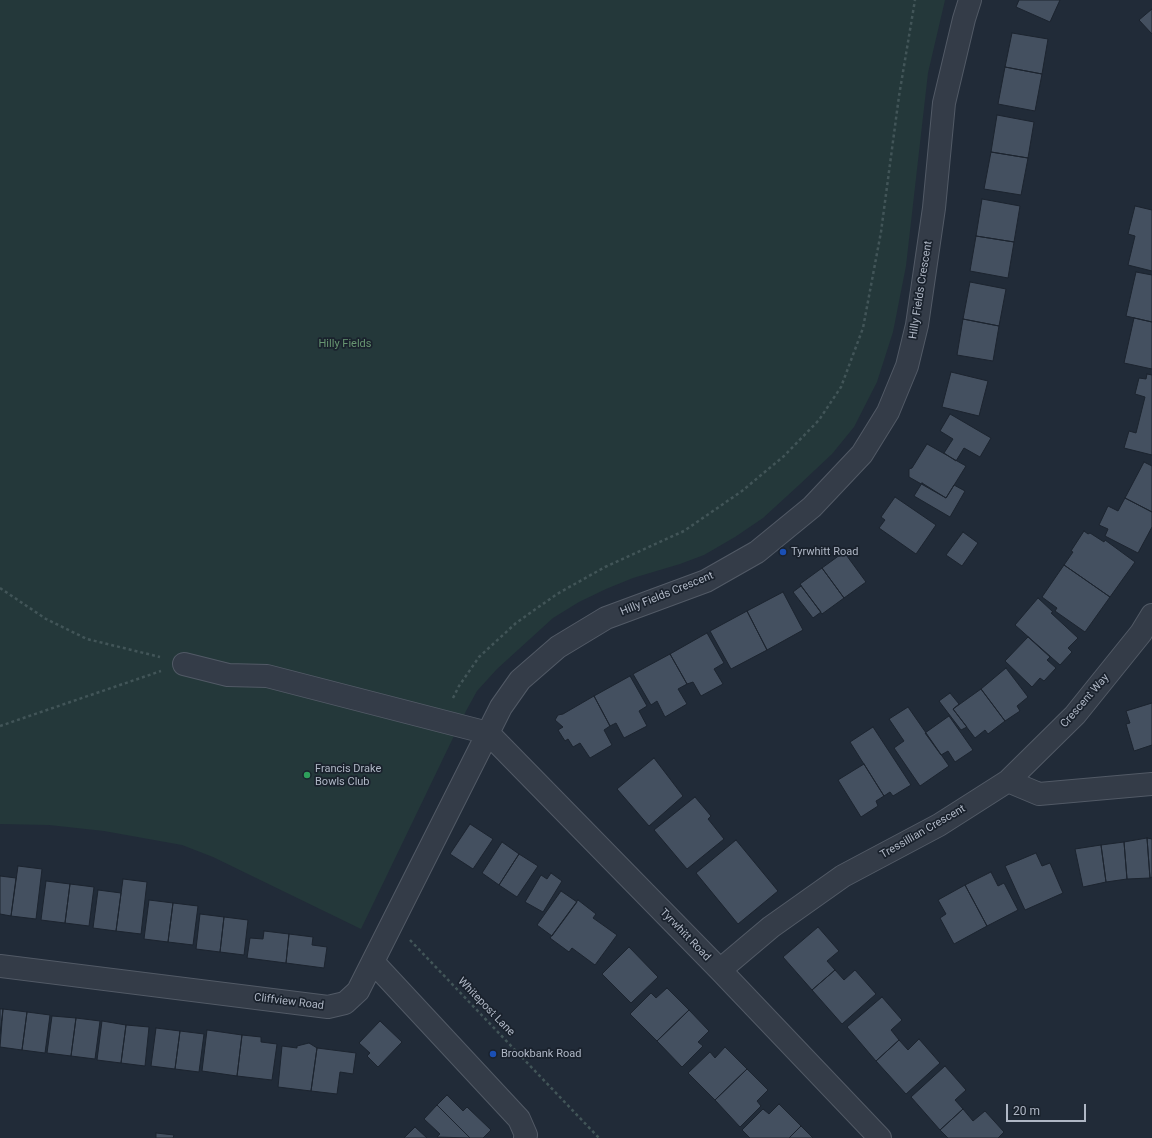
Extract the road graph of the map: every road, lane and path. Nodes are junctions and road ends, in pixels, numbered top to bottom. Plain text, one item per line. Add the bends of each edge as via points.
1 (915, 0) edge
2 (970, 0) edge
3 (0, 588) edge
4 (1152, 614) edge
5 (184, 664) junction
6 (443, 721) junction
7 (0, 726) edge
8 (488, 733) junction
9 (1008, 781) junction
10 (1152, 784) edge
11 (393, 923) junction
12 (373, 962) junction
13 (0, 966) edge
14 (720, 970) junction
15 (525, 1138) edge
16 (600, 1138) edge
17 (880, 1138) edge

1 - 6 path via 881,232 863,328 841,387 819,420 784,456 742,492 684,531 605,567 557,594 516,622 480,657 459,686
2 - 8 street, Hilly Fields Crescent via 944,103 934,208 917,325 907,366 888,412 862,454 812,507 756,552 706,581 606,618 558,647 520,680 501,707
3 - 5 path via 46,618 87,639
4 - 9 street, Crescent Way via 1141,633 1075,715
5 - 6 street via 228,675 267,676
5 - 7 path
6 - 8 street
8 - 11 street, Cliffview Road
8 - 14 street, Tyrwhitt Road
9 - 10 street via 1039,794
9 - 14 street, Tressillian Crescent via 939,825 843,876 771,927
11 - 12 street, Cliffview Road
11 - 16 path, Whitepost Lane
12 - 13 street, Cliffview Road via 358,991 345,1003 328,1007
12 - 15 street via 519,1119
14 - 17 street, Tyrwhitt Road

